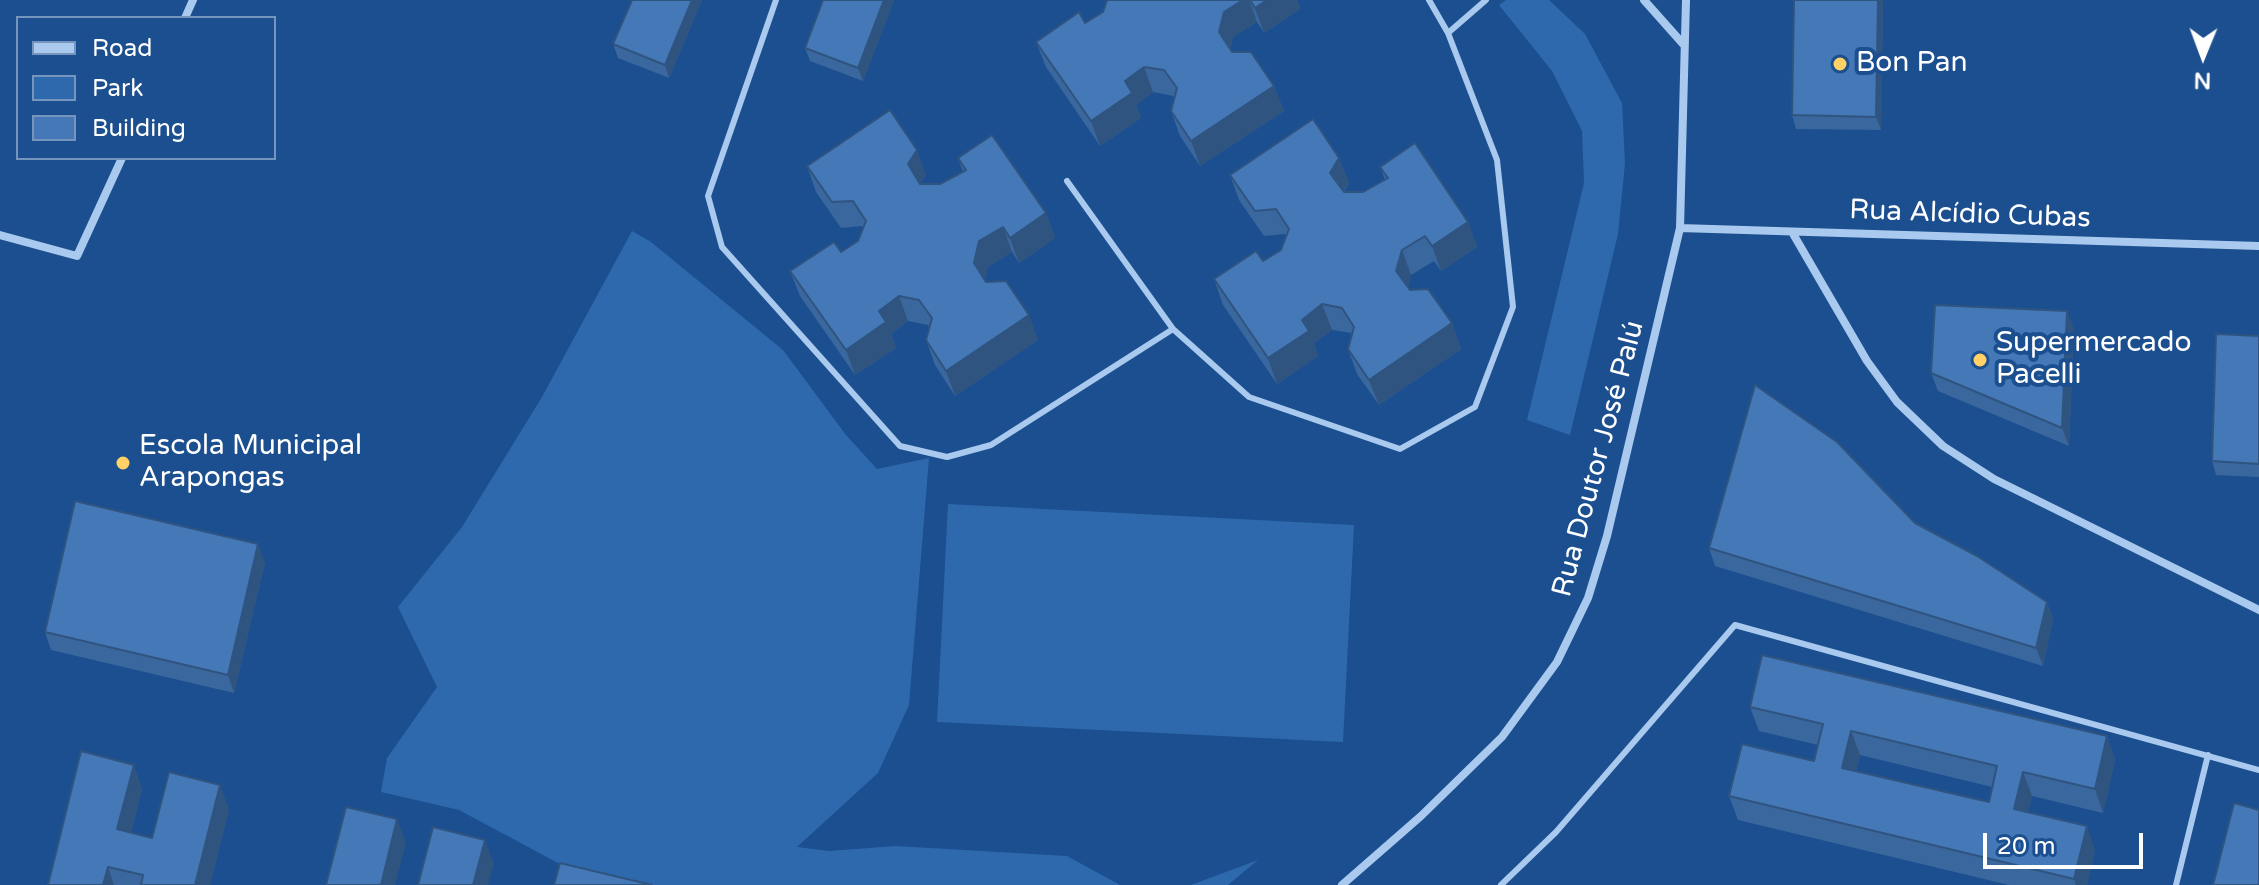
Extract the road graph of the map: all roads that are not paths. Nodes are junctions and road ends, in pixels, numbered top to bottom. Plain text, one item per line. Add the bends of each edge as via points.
1 (776, 0) edge
2 (1429, 0) edge
3 (1486, 0) edge
4 (1644, 0) edge
5 (1686, 0) edge
6 (1448, 33) junction
7 (1685, 46) junction
8 (121, 160) edge
9 (1067, 181) dead end
10 (1680, 228) junction
11 (1792, 232) junction
12 (0, 235) edge
13 (2259, 246) edge
14 (1173, 329) junction
15 (2259, 610) edge
16 (2208, 755) junction
17 (2259, 770) edge
18 (1342, 885) edge
19 (1501, 885) edge
20 (2176, 885) edge

1 - 14 lane via 708,196 722,247 900,446 947,457 991,445
2 - 6 lane
3 - 6 lane
4 - 7 street
5 - 7 street, Rua Doutor José Palú
6 - 14 lane via 1497,160 1513,307 1475,407 1400,449 1249,397
7 - 10 street, Rua Doutor José Palú
8 - 12 street via 77,256
9 - 14 lane
10 - 11 street, Rua Alcídio Cubas
10 - 18 street, Rua Doutor José Palú via 1607,536 1588,598 1557,662 1502,737
11 - 13 street, Rua Alcídio Cubas
11 - 15 street via 1867,361 1897,402 1943,446 1994,479
16 - 17 lane
16 - 19 lane via 1735,625 1556,832
16 - 20 lane

